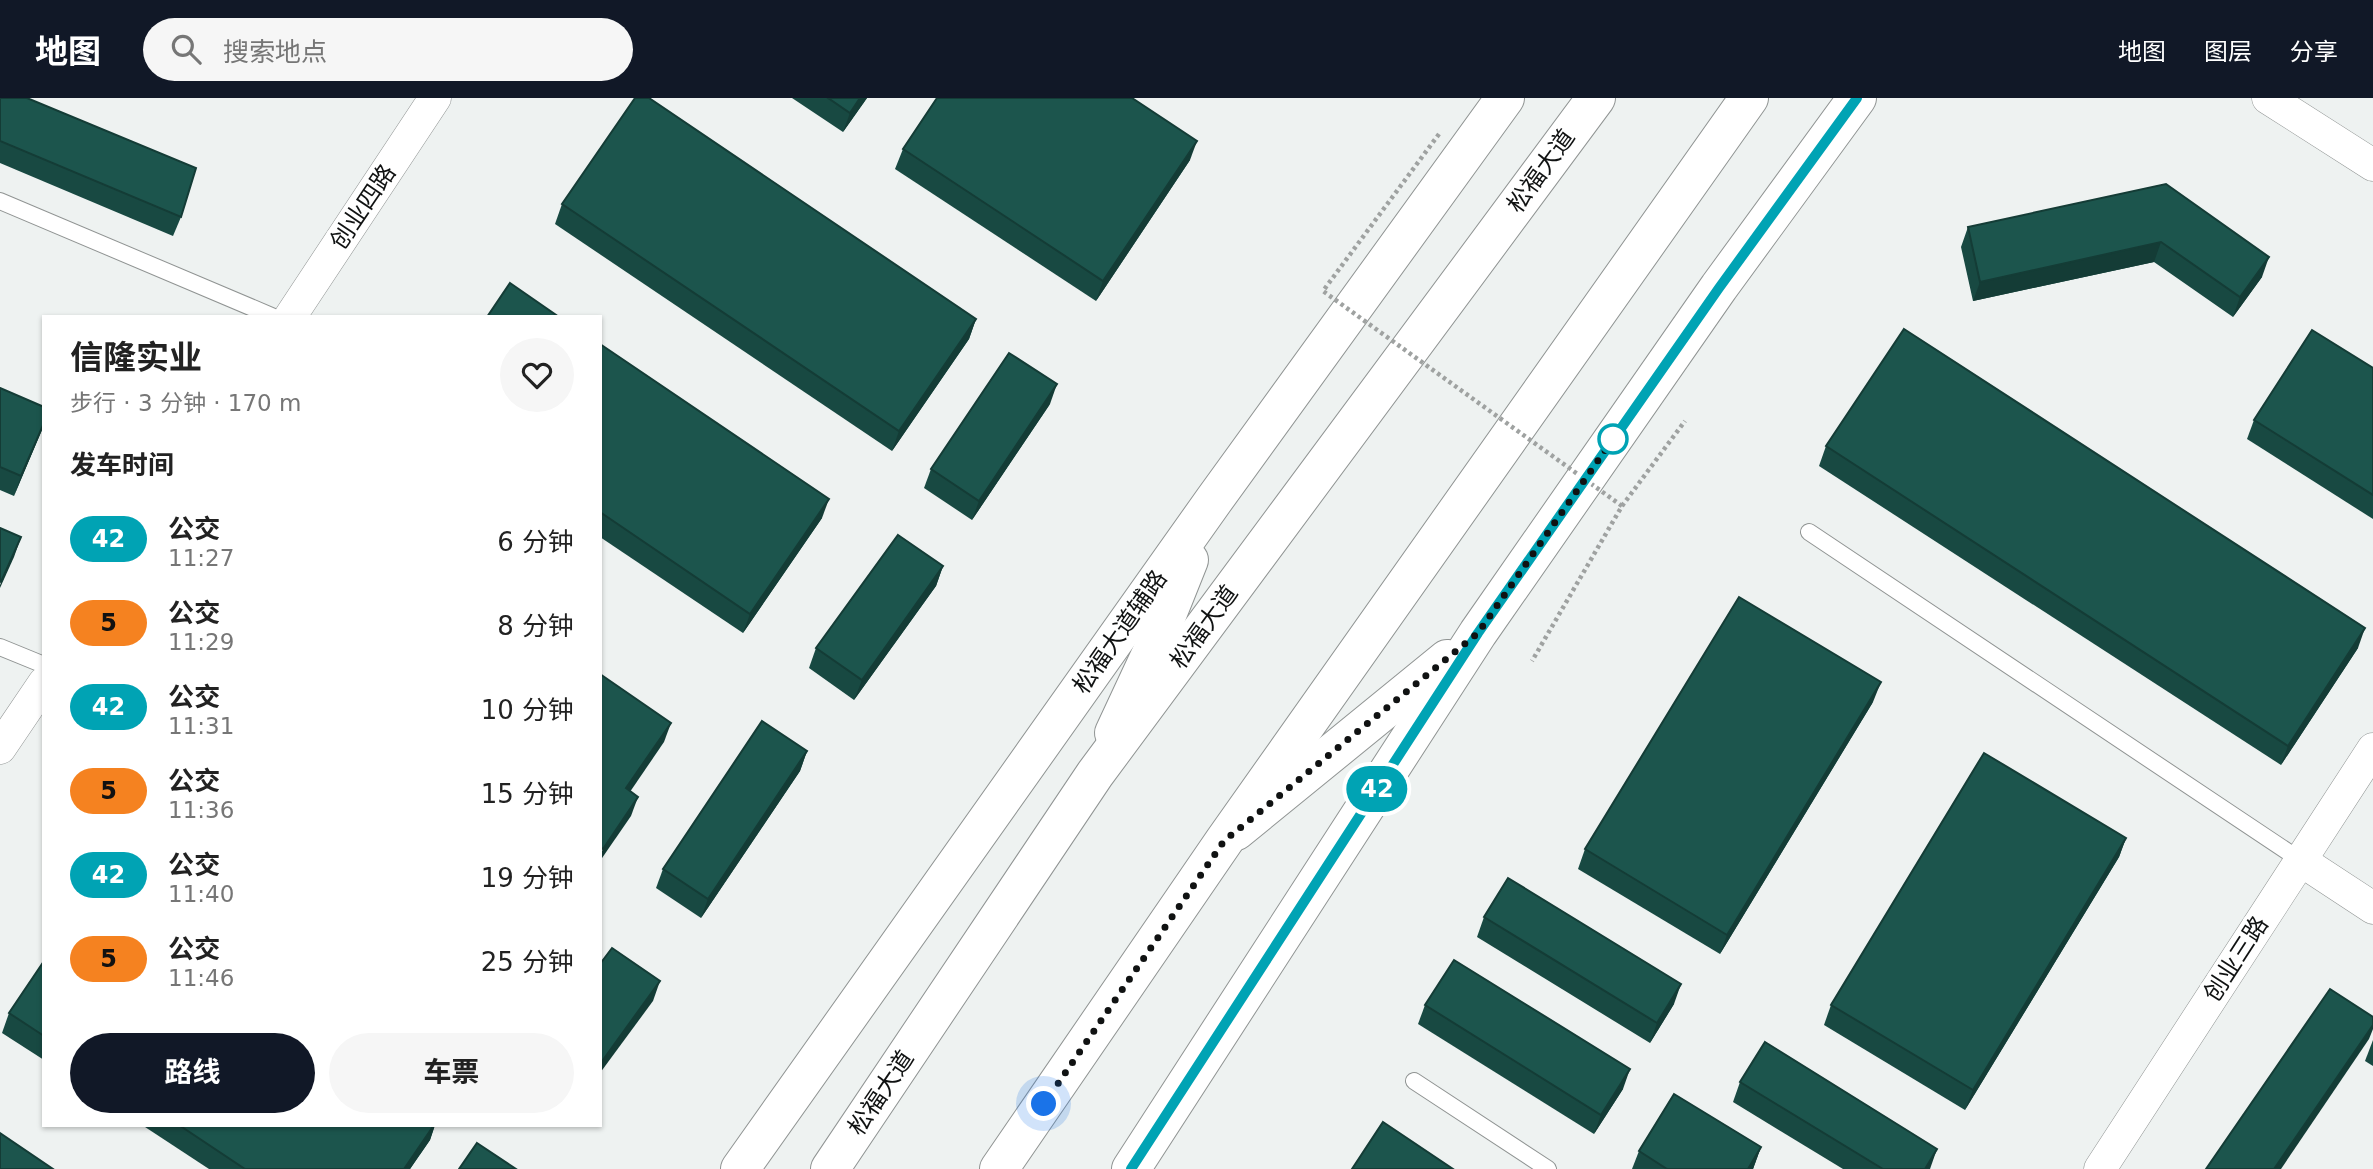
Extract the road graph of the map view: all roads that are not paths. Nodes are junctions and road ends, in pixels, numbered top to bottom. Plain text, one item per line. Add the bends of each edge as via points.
1 (435, 98) edge
2 (1505, 98) edge
3 (1596, 98) edge
4 (1749, 98) edge
5 (1857, 98) edge
6 (2268, 98) edge
7 (2373, 165) edge
8 (0, 201) edge
9 (269, 315) edge
10 (291, 315) edge
11 (1214, 500) junction
12 (1809, 532) dead end
13 (1478, 633) junction
14 (0, 647) edge
15 (42, 665) edge
16 (42, 686) edge
17 (0, 748) edge
18 (2373, 749) edge
19 (1096, 774) junction
20 (1224, 841) junction
21 (2300, 860) junction
22 (2373, 908) edge
23 (1414, 1081) dead end
24 (740, 1169) edge
25 (830, 1169) edge
26 (999, 1169) edge
27 (1131, 1169) edge
28 (1548, 1169) edge
29 (2100, 1169) edge

1 - 10 street, 创业四路
2 - 11 main road, 松福大道辅路
3 - 19 main road, 松福大道
4 - 20 main road
5 - 13 main road
6 - 7 street
8 - 9 lane
11 - 19 main road
11 - 24 main road, 松福大道辅路
12 - 21 lane
13 - 20 main road
13 - 27 main road
14 - 15 lane
16 - 17 street
18 - 21 street, 创业三路
19 - 25 main road, 松福大道
20 - 26 main road
21 - 22 street
21 - 29 street, 创业三路
23 - 28 lane

